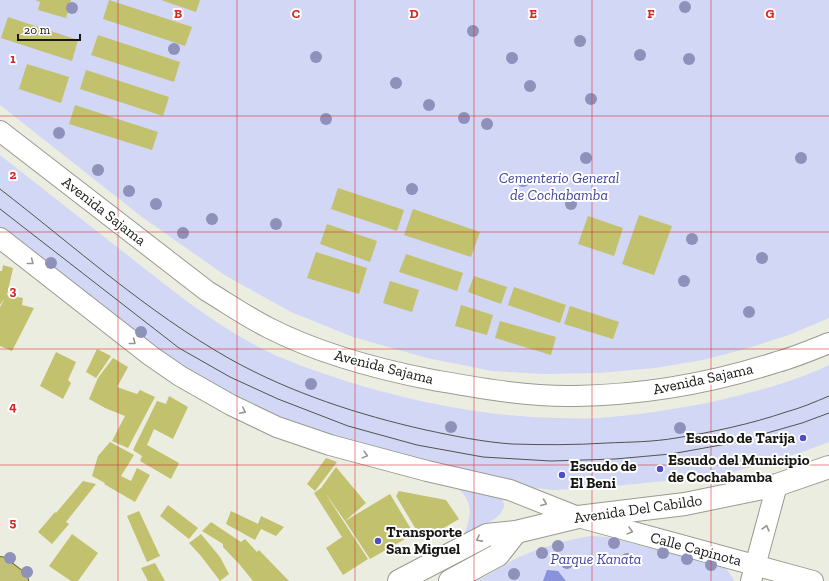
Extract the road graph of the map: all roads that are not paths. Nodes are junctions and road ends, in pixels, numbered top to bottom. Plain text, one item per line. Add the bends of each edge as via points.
1 (0, 131) edge
2 (0, 238) edge
3 (829, 343) edge
4 (829, 467) edge
5 (777, 485) junction
6 (578, 517) junction
7 (516, 532) junction
8 (0, 568) edge
9 (754, 573) edge
10 (17, 581) edge
11 (399, 581) edge
12 (450, 581) edge
13 (813, 581) edge

1 - 3 street, Avenida Sajama via 207,291 269,328 340,358 393,372 486,390 574,396 625,394 730,376
2 -> 6 street via 151,356 180,376 264,421 330,445 510,490
4 - 5 street, Avenida Del Cabildo
5 - 6 street, Avenida Del Cabildo via 685,504
9 -> 5 street
6 - 7 street, Avenida Del Cabildo
6 -> 9 street, Calle Capinota
7 -> 11 street, Avenida Del Cabildo via 487,535
7 - 12 street via 498,555
8 - 10 main road
9 - 13 street, Calle Capinota

